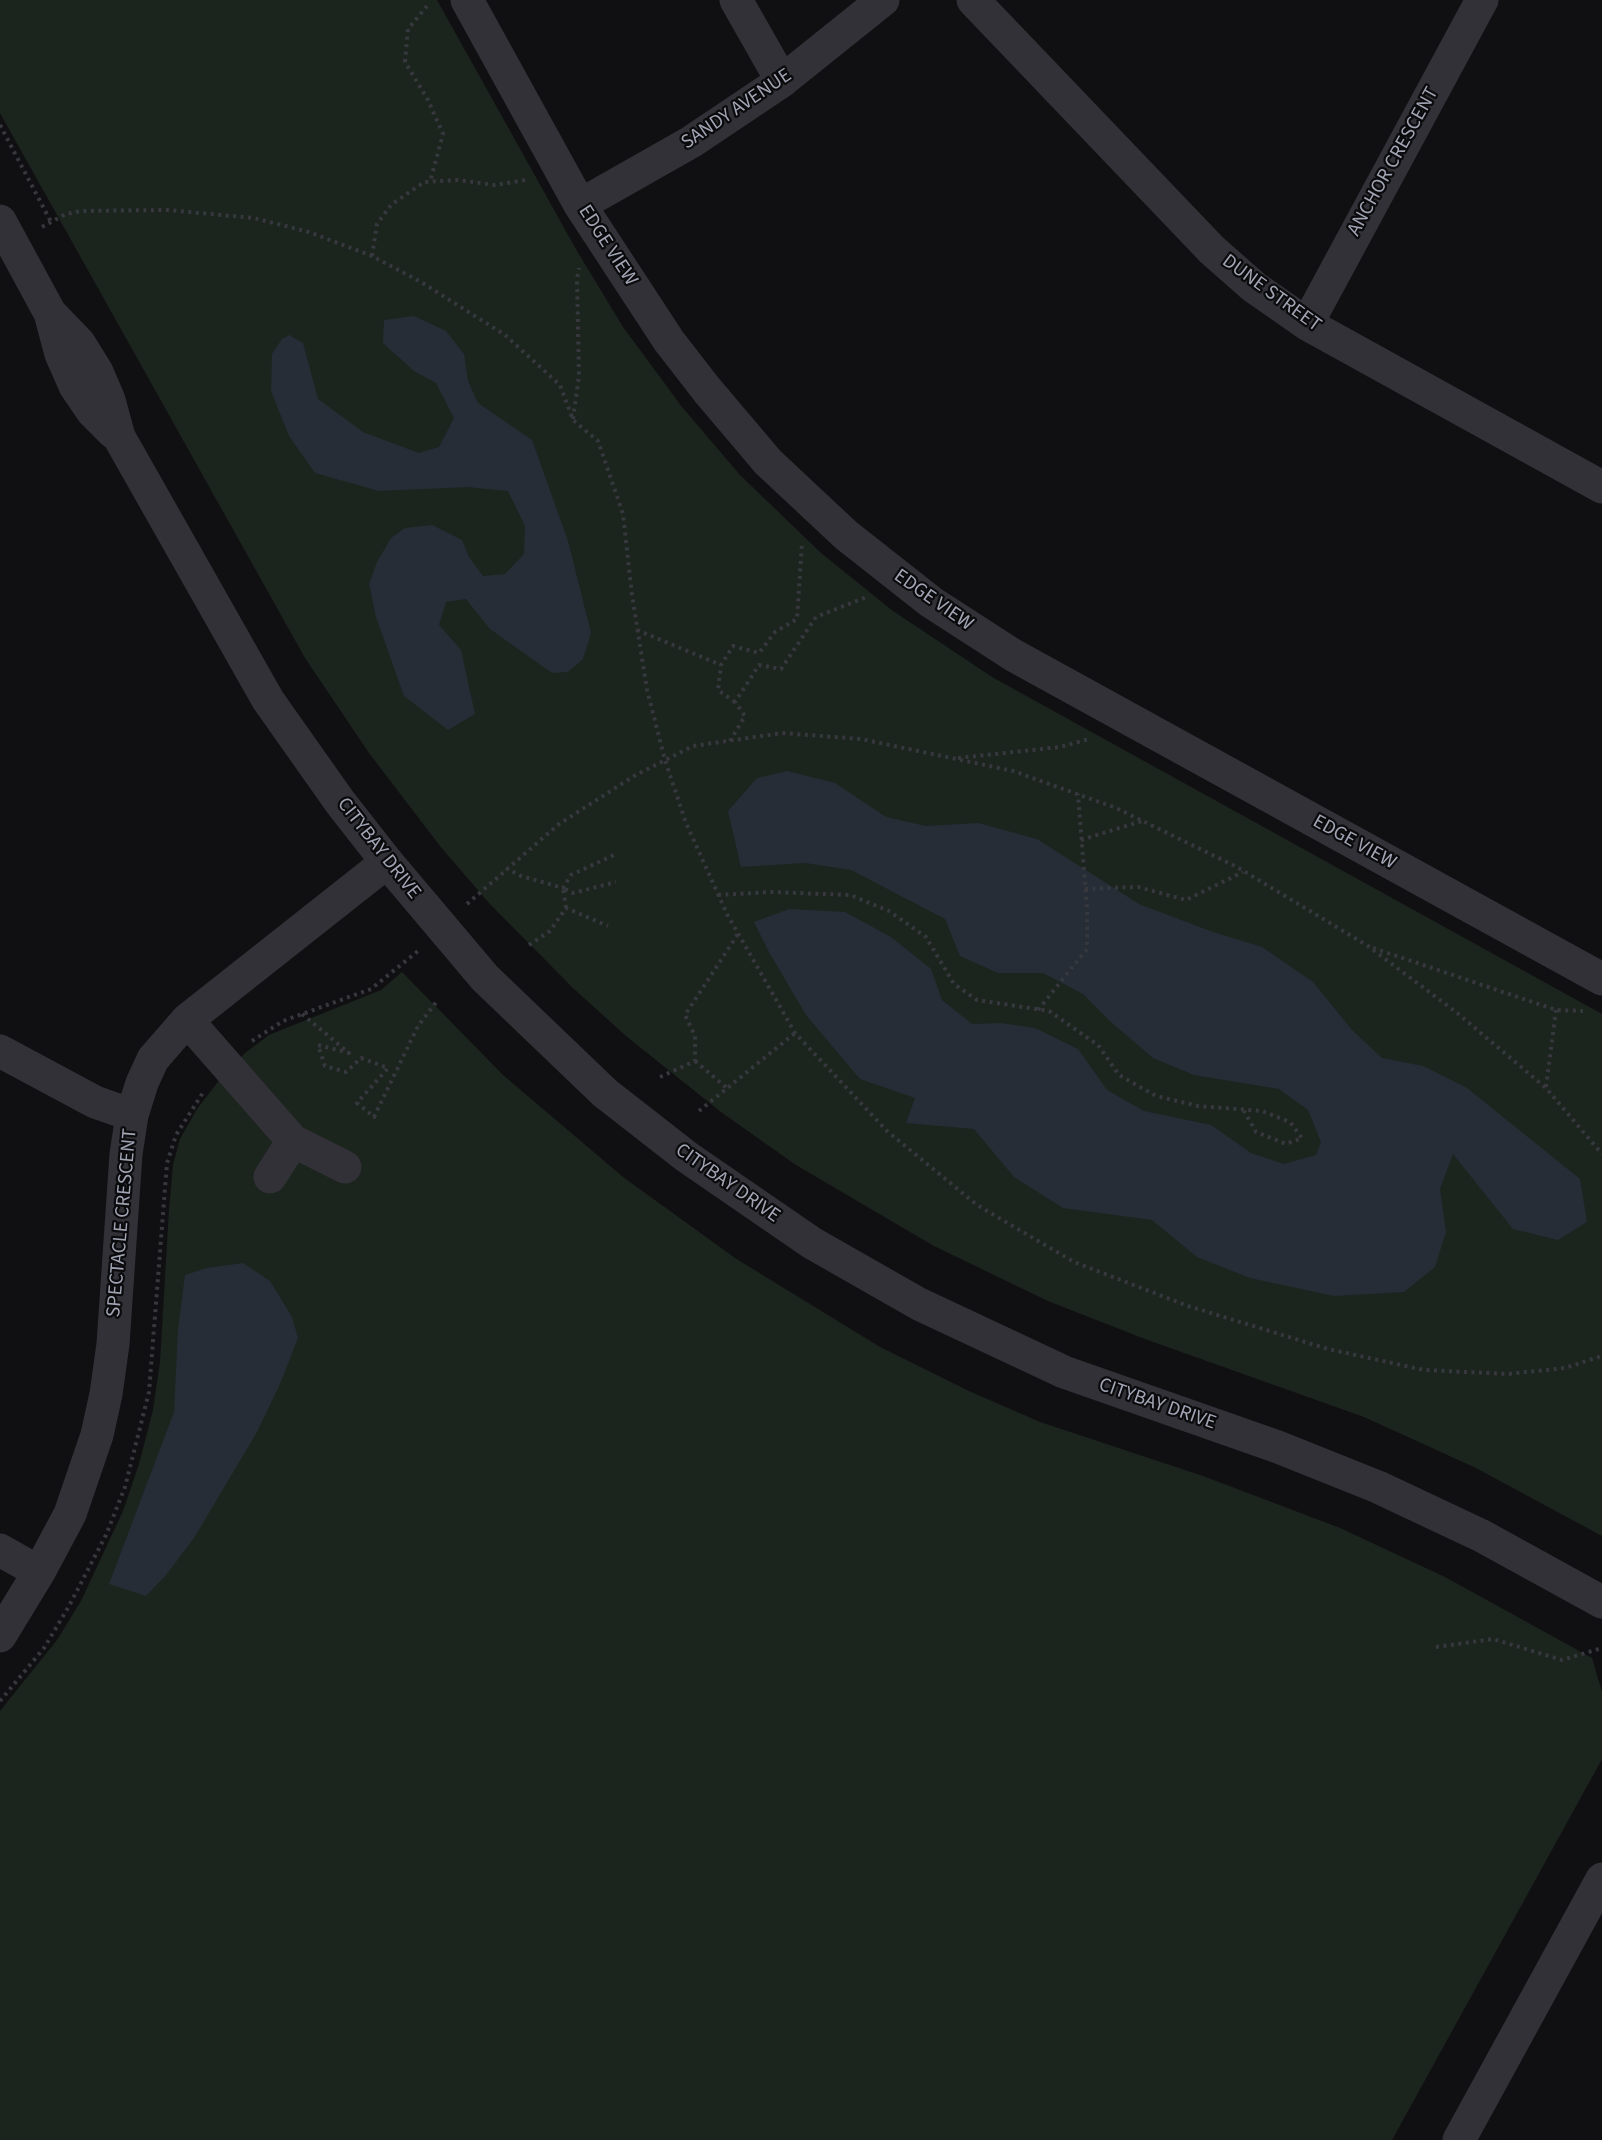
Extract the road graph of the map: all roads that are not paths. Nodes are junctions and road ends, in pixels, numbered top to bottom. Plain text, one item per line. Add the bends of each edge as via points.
1 (467, 0) edge
2 (736, 0) edge
3 (883, 0) edge
4 (973, 0) edge
5 (1482, 0) edge
6 (782, 81) junction
7 (580, 205) junction
8 (7, 234) edge
9 (1306, 324) junction
10 (1602, 487) edge
11 (387, 862) junction
12 (1602, 980) edge
13 (187, 1020) junction
14 (0, 1051) edge
15 (132, 1115) junction
16 (293, 1141) junction
17 (345, 1167) dead end
18 (270, 1177) dead end
19 (0, 1550) edge
20 (39, 1572) junction
21 (1602, 1602) edge
22 (0, 1636) edge
23 (1602, 1879) edge
24 (1459, 2140) edge

1 - 7 street, EDGE VIEW
2 - 6 street
3 - 6 street, SANDY AVENUE
4 - 9 street, DUNE STREET via 1212,250 1254,287
5 - 9 street, ANCHOR CRESCENT
6 - 7 street, SANDY AVENUE via 691,142
7 - 12 street, EDGE VIEW via 700,382 768,462 907,584 1013,655
8 - 11 street, CITYBAY DRIVE via 50,313 79,343 97,372 119,437 268,700
9 - 10 street, DUNE STREET
11 - 13 street, SPECTACLE CRESCENT
11 - 21 street, CITYBAY DRIVE via 485,978 605,1093 687,1157 832,1254 919,1304 1065,1372 1278,1447 1378,1487 1482,1536
13 - 15 street, SPECTACLE CRESCENT via 153,1059
13 - 16 street
14 - 15 street via 95,1102
15 - 20 street, SPECTACLE CRESCENT via 106,1394 97,1435 70,1514
16 - 17 street
16 - 18 street
19 - 20 street
20 - 22 street, SPECTACLE CRESCENT
23 - 24 street

